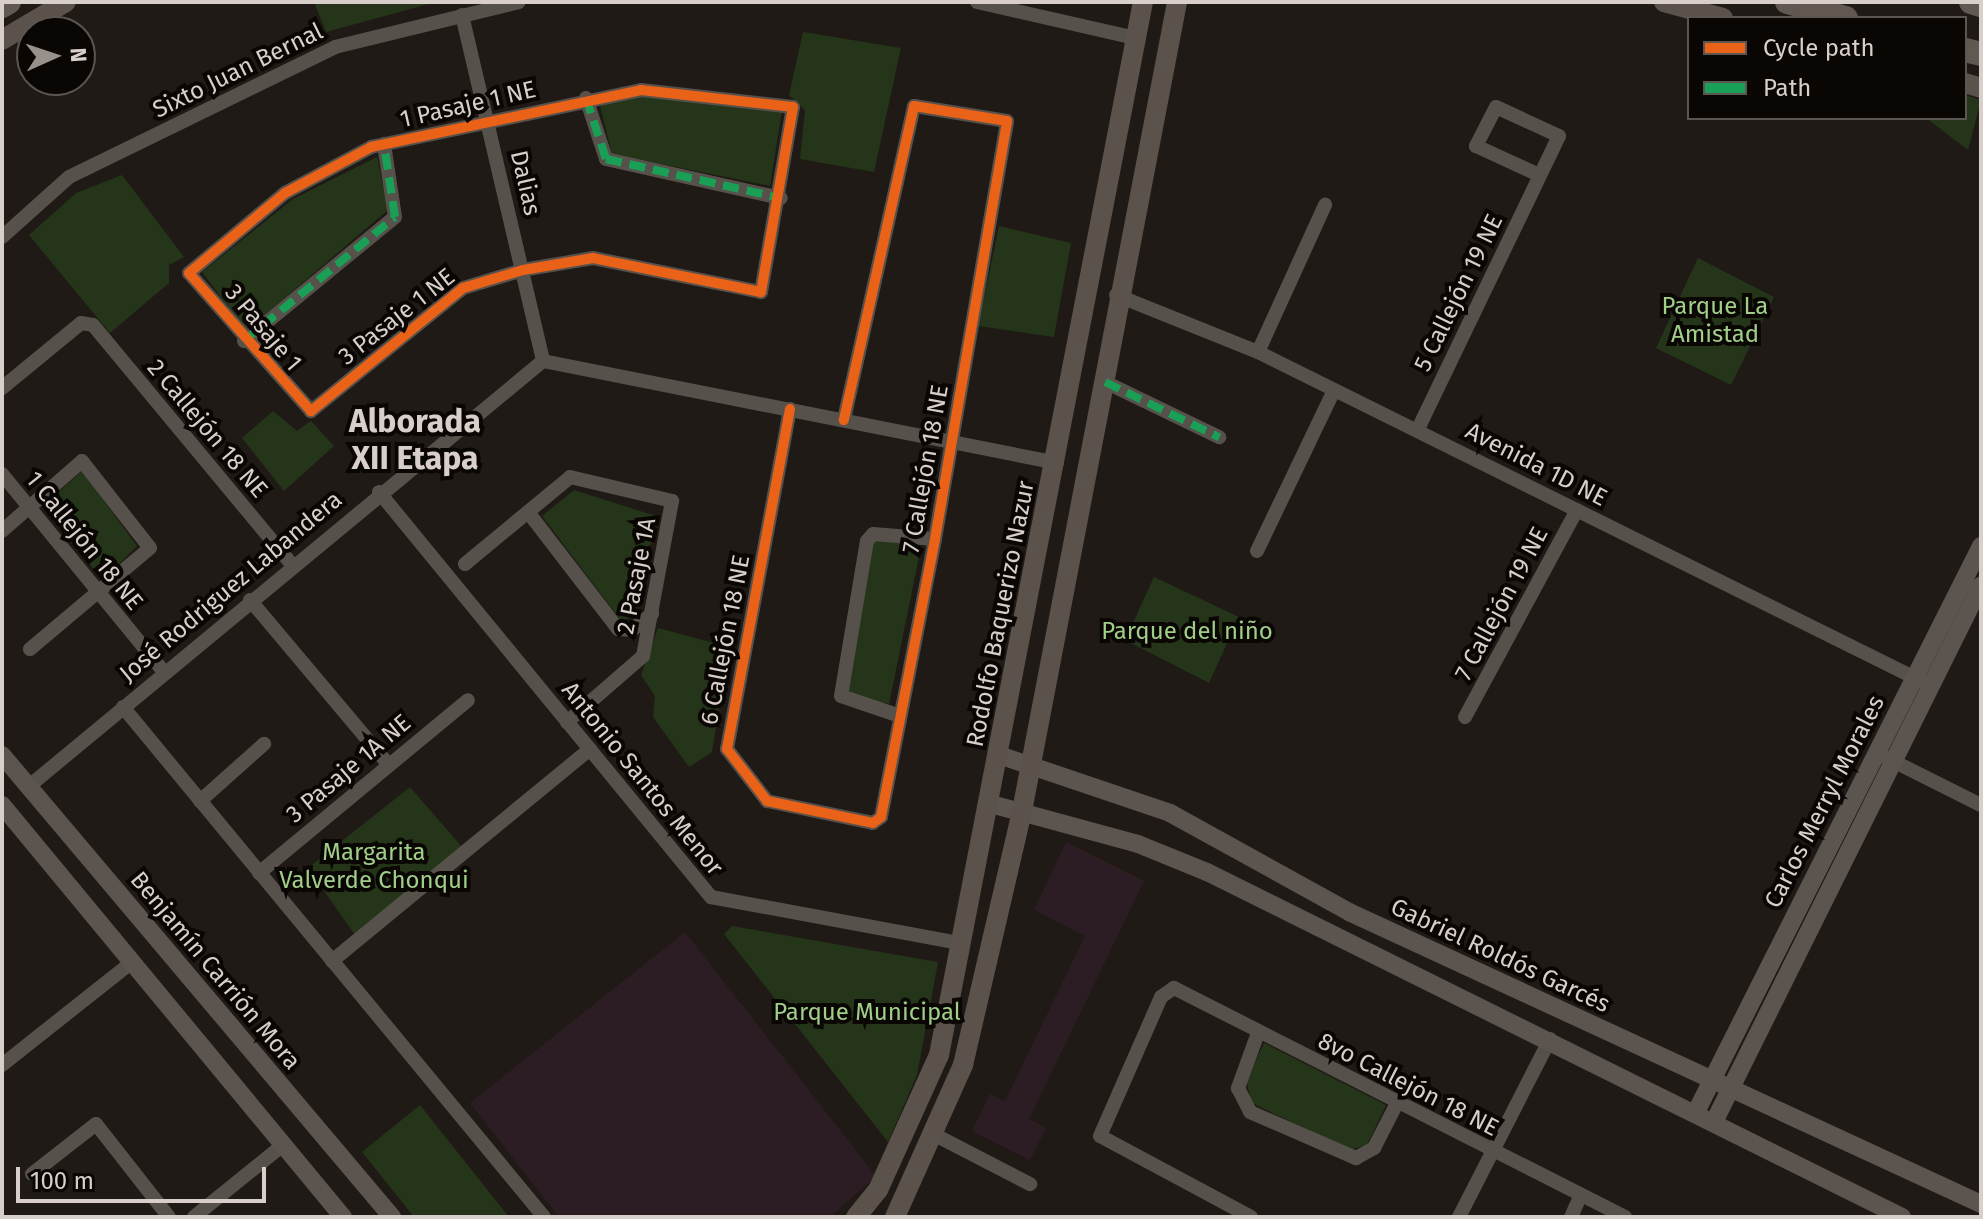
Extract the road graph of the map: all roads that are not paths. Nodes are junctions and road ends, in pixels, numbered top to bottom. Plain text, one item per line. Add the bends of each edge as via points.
1 (9, 2) edge
2 (66, 2) edge
3 (519, 2) edge
4 (977, 2) edge
5 (1143, 2) edge
6 (1177, 2) edge
7 (1664, 2) edge
8 (1787, 2) edge
9 (1971, 2) edge
10 (1981, 5) edge
11 (2, 6) edge
12 (462, 15) junction
13 (1716, 16) edge
14 (1839, 16) edge
15 (1136, 38) junction
16 (2, 40) edge
17 (586, 98) junction
18 (488, 124) junction
19 (384, 144) junction
20 (1539, 175) junction
21 (781, 198) junction
22 (1325, 205) dead end
23 (2, 237) edge
24 (523, 270) junction
25 (189, 273) joint
26 (1116, 295) junction
27 (244, 341) junction
28 (1258, 352) junction
29 (543, 361) junction
30 (1105, 382) junction
31 (2, 388) edge
32 (1334, 390) junction
33 (304, 409) joint
34 (790, 409) junction
35 (844, 420) junction
36 (1418, 429) junction
37 (1219, 437) dead end
38 (951, 441) junction
39 (1057, 463) junction
40 (2, 474) edge
41 (379, 492) junction
42 (28, 509) junction
43 (1577, 510) junction
44 (528, 512) junction
45 (2, 531) edge
46 (935, 539) junction
47 (1981, 546) edge
48 (1257, 551) dead end
49 (465, 564) dead end
50 (292, 565) junction
51 (1981, 585) edge
52 (100, 594) junction
53 (250, 600) junction
54 (652, 614) junction
55 (30, 649) dead end
56 (164, 672) junction
57 (1922, 681) junction
58 (468, 700) dead end
59 (123, 707) junction
60 (900, 716) junction
61 (1465, 717) dead end
62 (567, 722) junction
63 (264, 744) dead end
64 (590, 749) junction
65 (2, 755) edge
66 (999, 755) junction
67 (1885, 756) junction
68 (388, 764) junction
69 (1031, 764) junction
70 (28, 787) junction
71 (200, 801) junction
72 (991, 804) junction
73 (1981, 805) edge
74 (1022, 811) junction
75 (4, 812) edge
76 (878, 821) joint
77 (259, 873) junction
78 (960, 943) junction
79 (332, 961) junction
80 (132, 962) junction
81 (1258, 1033) junction
82 (1550, 1039) junction
83 (2, 1065) edge
84 (1712, 1079) junction
85 (1730, 1088) junction
86 (1397, 1103) junction
87 (1696, 1112) junction
88 (1715, 1120) junction
89 (937, 1136) junction
90 (284, 1144) junction
91 (1490, 1153) junction
92 (32, 1174) dead end
93 (308, 1175) junction
94 (1030, 1184) dead end
95 (1581, 1195) junction
96 (1981, 1204) edge
97 (169, 1217) edge
98 (194, 1217) edge
99 (343, 1217) edge
100 (357, 1217) edge
101 (392, 1217) edge
102 (544, 1217) edge
103 (856, 1217) edge
104 (895, 1217) edge
105 (1251, 1217) edge
106 (1459, 1217) edge
107 (1571, 1217) edge
108 (1625, 1217) edge
109 (1902, 1217) edge

1 - 11 highway
2 - 16 main road
3 - 12 street, Sixto Juan Bernal
4 - 15 street
5 - 15 main road, Rodolfo Baquerizo Nazur
6 - 26 main road
7 - 13 main road
8 - 14 highway
9 - 10 highway
12 - 18 street, Dalias
12 - 23 street, Sixto Juan Bernal via 335,47 69,177
15 - 39 main road, Rodolfo Baquerizo Nazur
17 - 18 street, 1 Pasaje 1 NE
17 - 21 street via 606,159
17 - 21 street, 1 Pasaje 1 NE via 675,89 793,107
18 - 19 street, 1 Pasaje 1 NE
18 - 24 street, Dalias
19 - 25 street, 1 Pasaje 1 NE via 285,193
19 - 27 street via 395,217
20 - 20 street, 5 Callejón 19 NE via 1476,146 1496,107 1559,136
20 - 36 street, 5 Callejón 19 NE
21 - 24 street, 3 Pasaje 1 NE via 761,292 593,258
22 - 28 street
24 - 29 street, Dalias
24 - 33 street, 3 Pasaje 1 NE via 463,288
25 - 27 street, 3 Pasaje 1
26 - 28 street, Avenida 1D NE
26 - 30 main road
27 - 33 street, 3 Pasaje 1
28 - 32 street, Avenida 1D NE
29 - 34 street
29 - 41 street, José Rodriguez Labandera
30 - 37 street
30 - 69 main road
31 - 50 street, 2 Callejón 18 NE via 87,322
32 - 36 street, Avenida 1D NE
32 - 48 street
34 - 35 street
34 - 76 street, 6 Callejón 18 NE via 727,749 767,801
35 - 38 street
35 - 38 street, 7 Callejón 18 NE via 919,104 1010,123
36 - 43 street, Avenida 1D NE
38 - 39 street
38 - 46 street, 7 Callejón 18 NE
39 - 66 main road, Rodolfo Baquerizo Nazur
40 - 42 street, 1 Callejón 18 NE
41 - 50 street, José Rodriguez Labandera
41 - 62 street, Antonio Santos Menor
42 - 45 street
42 - 52 street, 1 Callejón 18 NE
42 - 52 street via 82,461 148,542 149,552
43 - 57 street, Avenida 1D NE
43 - 61 street, 7 Callejón 19 NE
44 - 49 street, 2 Pasaje 1A
44 - 54 street via 618,629 632,630
44 - 54 street, 2 Pasaje 1A via 570,477 672,501
46 - 60 street, 7 Callejón 18 NE
46 - 60 street, 7 Callejón 18 NE via 873,534 867,541 841,696
47 - 57 main road, Carlos Merryl Morales
50 - 53 street, José Rodriguez Labandera
51 - 57 main road, Carlos Merryl Morales
52 - 55 street
52 - 56 street, 1 Callejón 18 NE
53 - 56 street, José Rodriguez Labandera
53 - 68 street
54 - 62 street, 2 Pasaje 1A via 643,656
56 - 59 street, José Rodriguez Labandera
57 - 67 main road, Carlos Merryl Morales
58 - 68 street, 3 Pasaje 1A NE
59 - 70 street, José Rodriguez Labandera
59 - 71 street
60 - 76 street, 7 Callejón 18 NE
62 - 64 street, Antonio Santos Menor
63 - 71 street
64 - 78 street, Antonio Santos Menor via 711,897
64 - 79 street
65 - 70 main road, Benjamín Carrión Mora
66 - 69 main road, Gabriel Roldós Garcés
66 - 72 main road, Rodolfo Baquerizo Nazur
67 - 73 street
67 - 84 main road, Carlos Merryl Morales
67 - 85 main road, Carlos Merryl Morales
68 - 77 street, 3 Pasaje 1A NE
69 - 74 main road
69 - 84 main road, Gabriel Roldós Garcés via 1156,807 1349,912
70 - 101 main road, Benjamín Carrión Mora
71 - 77 street
72 - 74 main road
72 - 78 main road, Rodolfo Baquerizo Nazur
74 - 82 main road via 1207,872
74 - 89 main road via 959,1081
75 - 80 main road
77 - 79 street
78 - 103 main road, Rodolfo Baquerizo Nazur via 939,1055 878,1190
79 - 102 street
80 - 83 street
80 - 90 main road
81 - 86 street, 8vo Callejón 18 NE
81 - 86 street via 1238,1088 1250,1112 1356,1158 1374,1148
81 - 105 street, 8vo Callejón 18 NE via 1174,988 1161,997 1100,1136
82 - 87 main road
82 - 91 street
84 - 85 main road, Gabriel Roldós Garcés
84 - 87 main road, Carlos Merryl Morales
85 - 88 main road, Carlos Merryl Morales
85 - 96 main road, Gabriel Roldós Garcés
86 - 91 street, 8vo Callejón 18 NE
87 - 88 main road
88 - 109 main road
89 - 94 street
89 - 104 main road
90 - 93 main road
90 - 98 street
91 - 95 street, 8vo Callejón 18 NE
91 - 106 street
92 - 97 street via 96,1124
93 - 99 main road
93 - 100 main road via 327,1183
95 - 107 street
95 - 108 street, 8vo Callejón 18 NE

